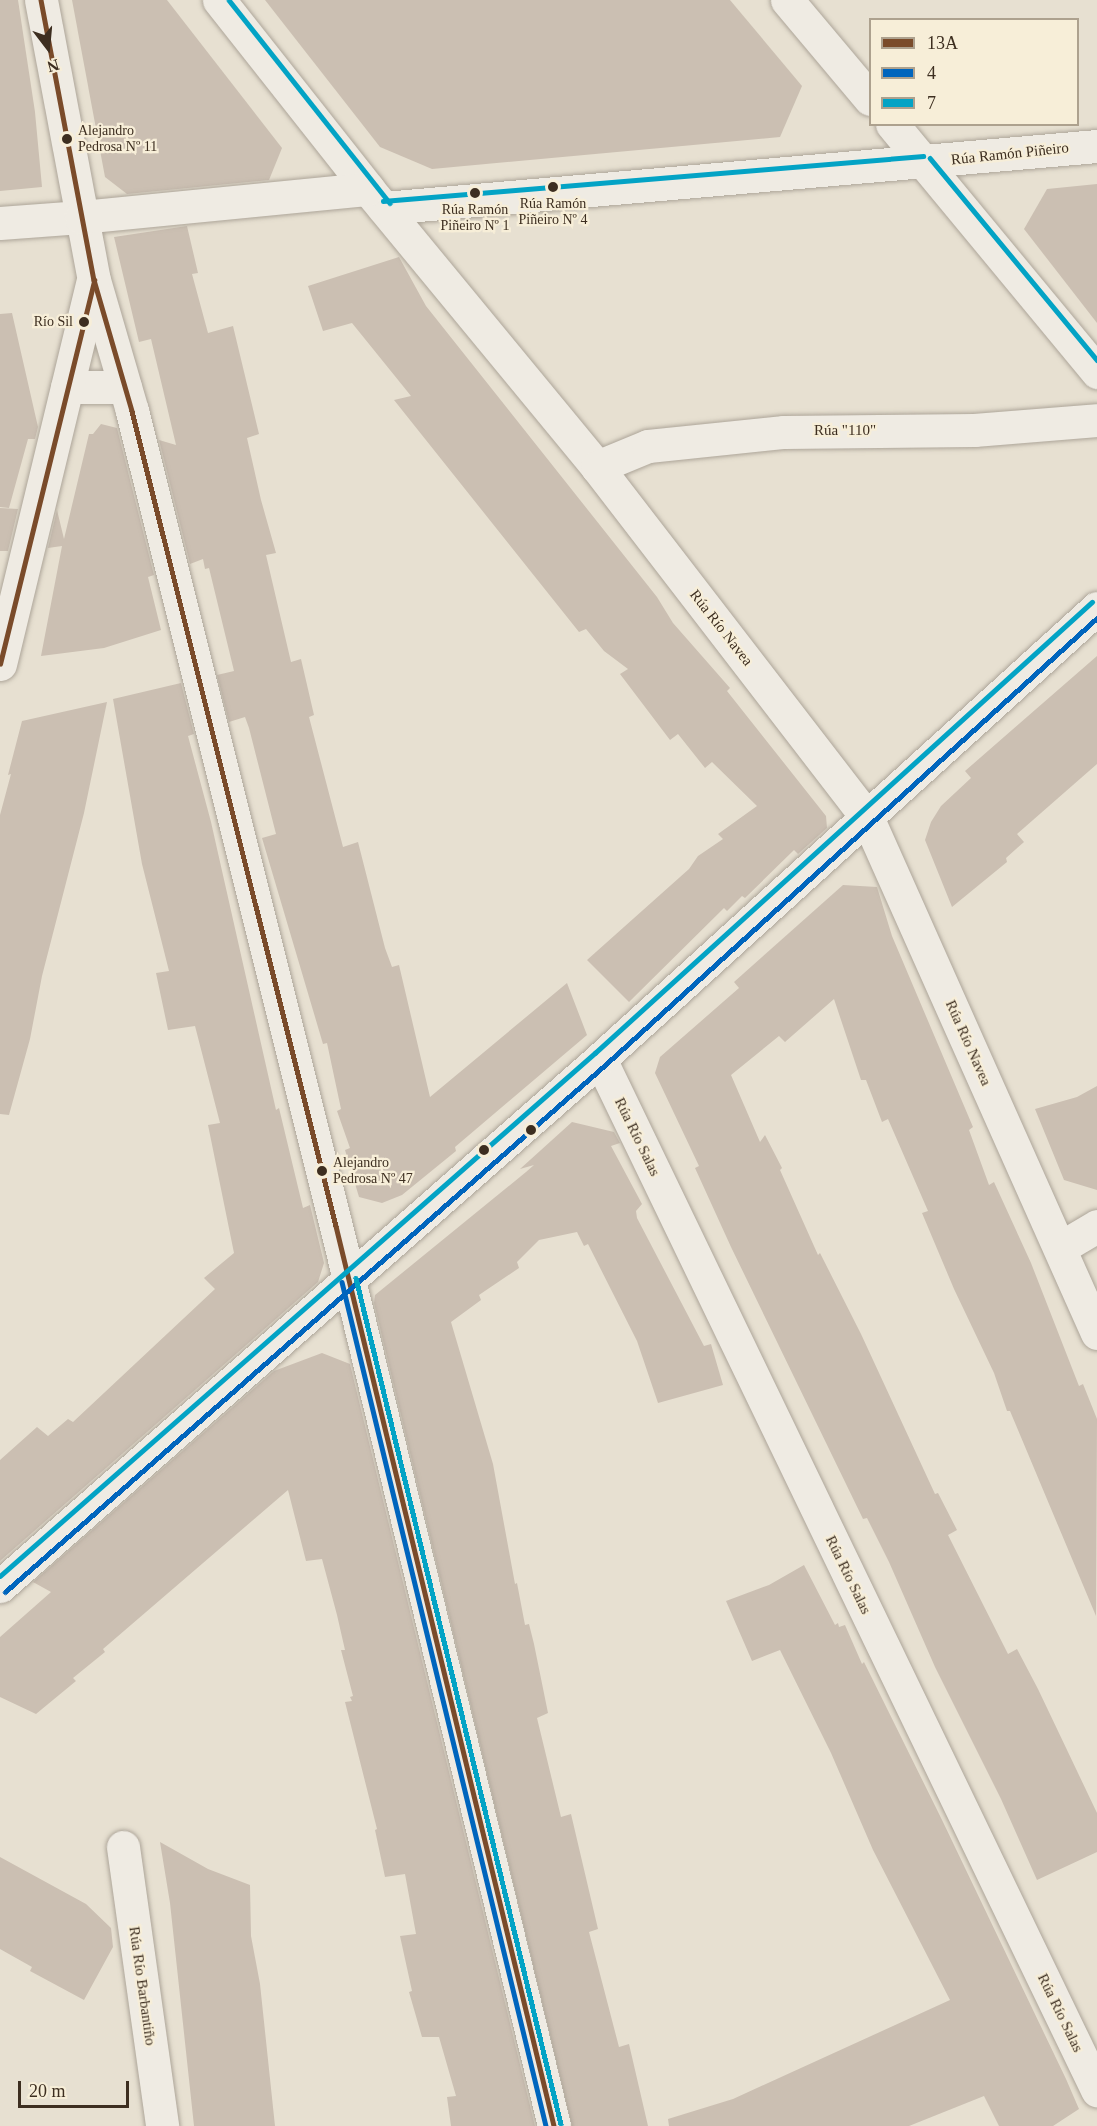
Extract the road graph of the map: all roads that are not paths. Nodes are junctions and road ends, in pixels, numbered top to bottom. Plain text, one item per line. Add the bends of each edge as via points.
1 (41, 0) edge
2 (219, 0) edge
3 (787, 0) edge
4 (869, 98) edge
5 (894, 126) edge
6 (1097, 146) edge
7 (924, 163) junction
8 (376, 199) junction
9 (81, 217) junction
10 (0, 223) edge
11 (94, 280) junction
12 (1097, 372) edge
13 (67, 387) junction
14 (125, 387) junction
15 (1097, 420) edge
16 (597, 467) junction
17 (1097, 608) edge
18 (4, 627) edge
19 (0, 664) edge
20 (867, 817) junction
21 (600, 1059) junction
22 (1097, 1226) edge
23 (1060, 1248) junction
24 (349, 1280) junction
25 (1097, 1333) edge
26 (0, 1586) edge
27 (123, 1847) dead end
28 (1097, 2090) edge
29 (162, 2126) edge
30 (554, 2126) edge

1 - 9 street
2 - 8 street, Rúa Río Navea
3 - 4 street
5 - 7 street
6 - 7 street, Rúa Ramón Piñeiro
7 - 8 street, Rúa Ramón Piñeiro
7 - 12 street
8 - 9 street, Rúa Ramón Piñeiro
8 - 16 street, Rúa Río Navea
9 - 10 street, Rúa Ramón Piñeiro
9 - 11 street
11 - 13 street
11 - 14 street
13 - 14 street
13 - 18 street
14 - 24 street
15 - 16 street, Rúa "110" via 974,430 773,433 648,446
16 - 20 street, Rúa Río Navea
17 - 20 street
18 - 19 street
20 - 21 street
20 - 23 street, Rúa Río Navea
21 - 24 street
21 - 28 street, Rúa Río Salas
22 - 23 street
23 - 25 street, Rúa Río Navea
24 - 26 street
24 - 30 street
27 - 29 street, Rúa Río Barbantiño

